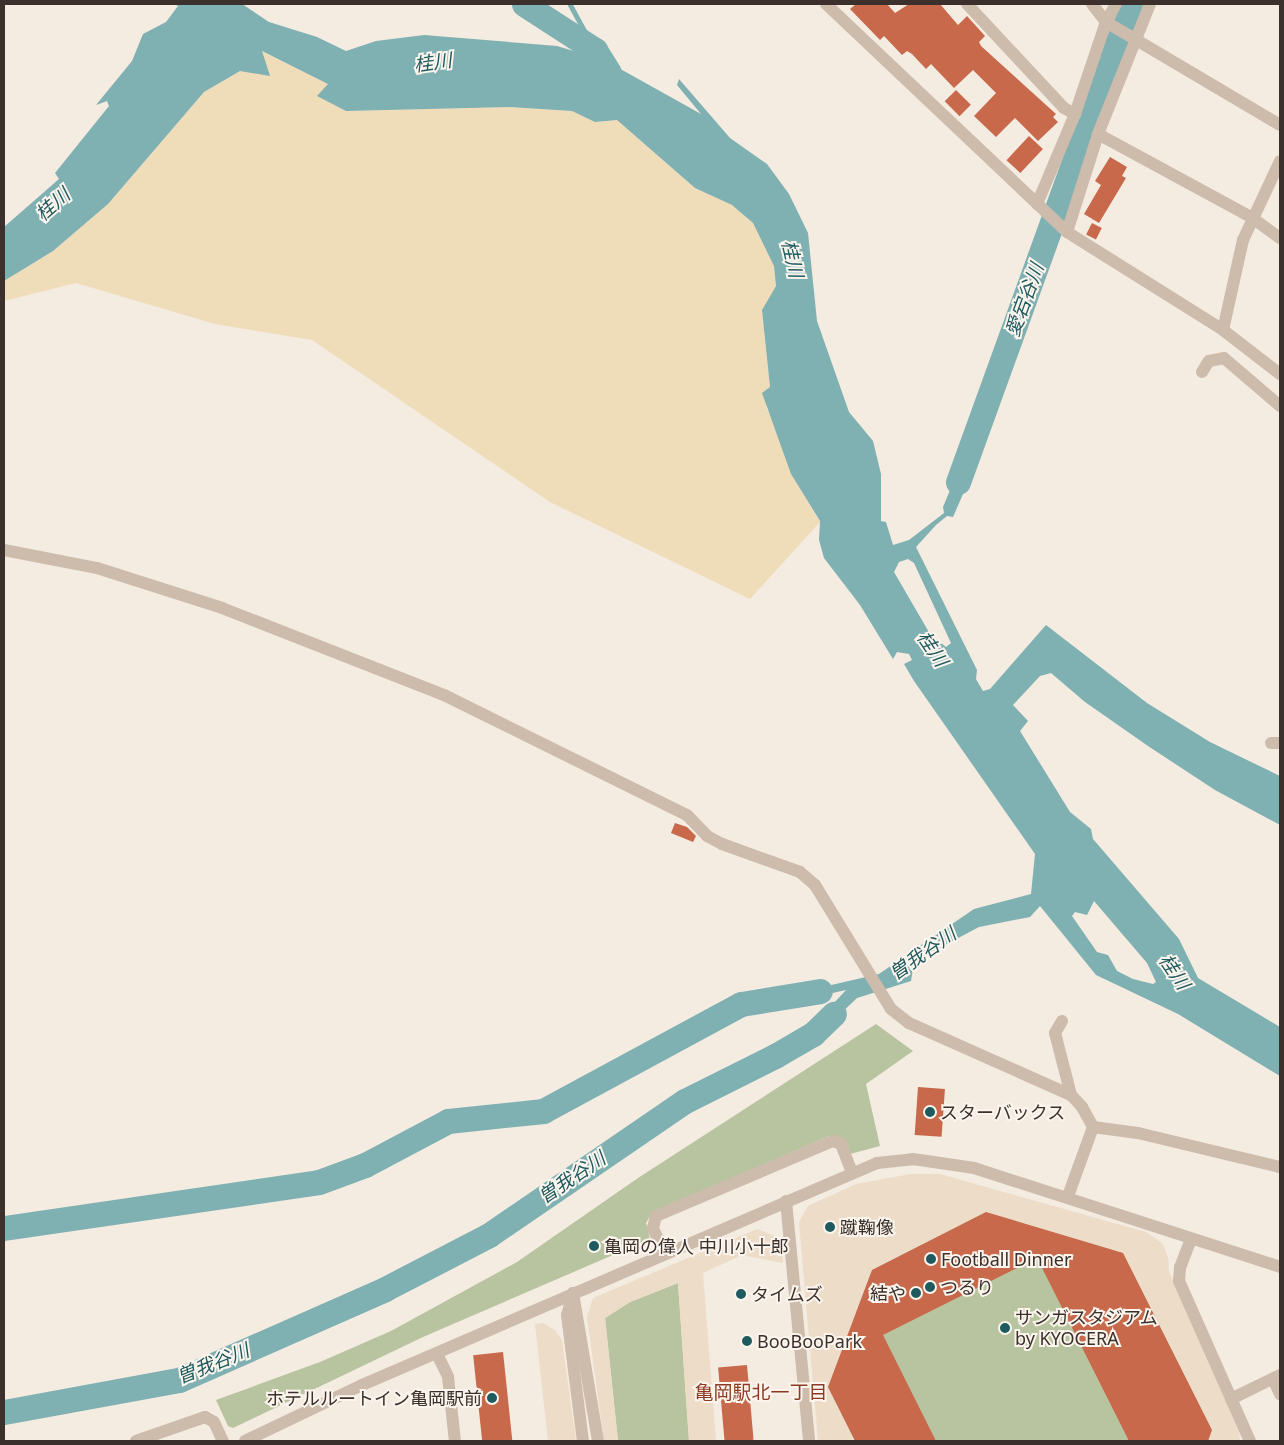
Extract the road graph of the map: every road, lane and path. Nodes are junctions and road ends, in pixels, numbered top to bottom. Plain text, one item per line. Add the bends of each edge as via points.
1 (826, 4) edge
2 (967, 4) edge
3 (1092, 4) edge
4 (1116, 4) edge
5 (1150, 4) edge
6 (1108, 23) junction
7 (1131, 36) junction
8 (1075, 114) junction
9 (1280, 125) edge
10 (1098, 134) junction
11 (1280, 161) edge
12 (1040, 207) junction
13 (1251, 216) junction
14 (1065, 230) junction
15 (1280, 238) edge
16 (1223, 330) junction
17 (1202, 372) dead end
18 (1280, 374) edge
19 (1280, 406) edge
20 (4, 550) edge
21 (1062, 1021) dead end
22 (1071, 1095) junction
23 (1092, 1127) junction
24 (1280, 1166) edge
25 (852, 1173) junction
26 (1068, 1196) junction
27 (786, 1201) junction
28 (1191, 1239) junction
29 (665, 1253) junction
30 (1280, 1267) edge
31 (573, 1293) junction
32 (437, 1354) junction
33 (1276, 1377) edge
34 (1280, 1394) edge
35 (1231, 1400) junction
36 (136, 1441) edge
37 (223, 1441) edge
38 (245, 1441) edge
39 (454, 1441) edge
40 (583, 1441) edge
41 (598, 1441) edge
42 (809, 1441) edge
43 (1250, 1441) edge

1 - 12 street
2 - 8 street via 1064,108
3 - 6 street
4 - 6 street
5 - 7 street
6 - 7 street
6 - 8 street
7 - 9 street
7 - 10 street
8 - 12 street
10 - 13 street
10 - 14 street
11 - 13 street
12 - 14 street
13 - 15 street
13 - 16 street
14 - 16 street
16 - 18 street
17 - 19 street via 1209,361 1224,358
20 - 22 street via 97,568 222,608 444,695 687,815 707,836 722,844 800,872 815,885 885,1000 909,1023
21 - 22 street via 1055,1033
22 - 23 street
23 - 24 street via 1138,1133
23 - 26 street
25 - 26 street via 877,1163 914,1159 945,1161
25 - 27 street
25 - 29 street via 841,1144 833,1141 656,1216 653,1228
26 - 28 street
27 - 29 street
27 - 42 street
28 - 30 street
28 - 35 street via 1180,1267 1180,1281
29 - 31 street
31 - 32 street via 538,1312
31 - 40 street via 567,1315
31 - 41 street
32 - 38 street via 362,1385
32 - 39 street via 448,1377
33 - 34 street
33 - 35 street
35 - 43 street
36 - 37 street via 205,1417 214,1422

